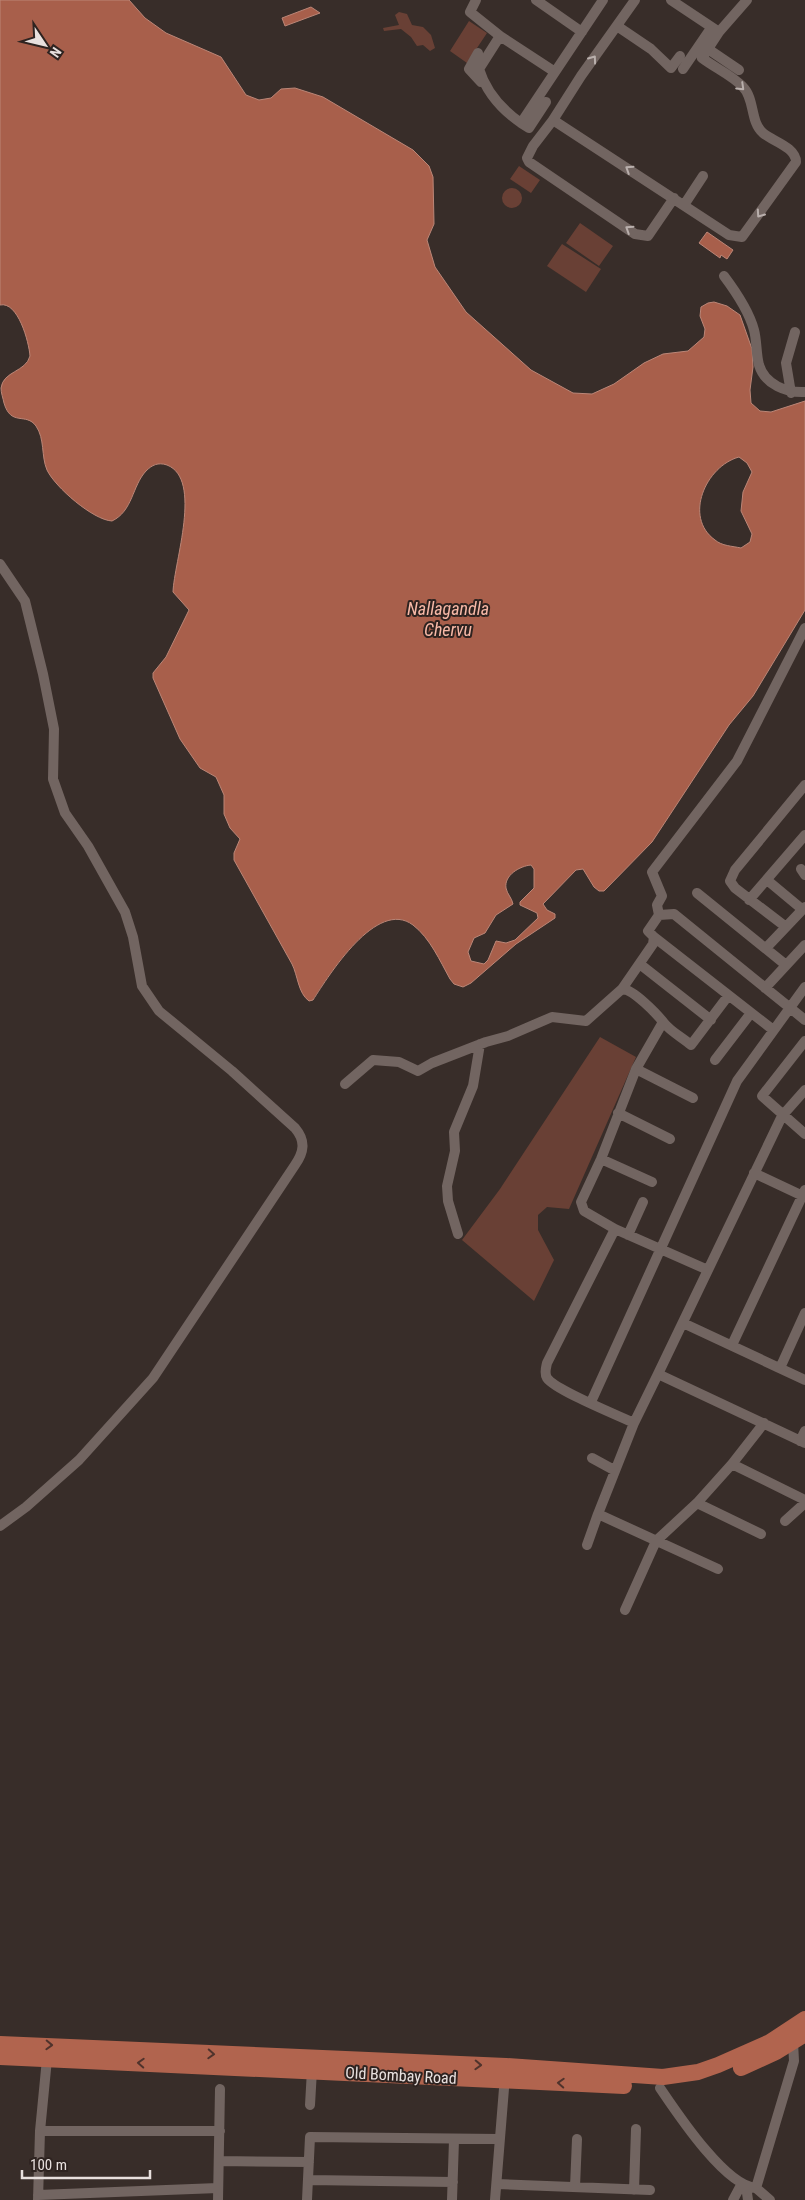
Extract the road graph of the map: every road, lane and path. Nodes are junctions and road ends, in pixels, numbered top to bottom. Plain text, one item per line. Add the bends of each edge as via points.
1 (476, 0) edge
2 (536, 0) edge
3 (603, 0) edge
4 (636, 0) edge
5 (671, 0) edge
6 (748, 0) edge
7 (617, 26) junction
8 (715, 30) junction
9 (582, 32) junction
10 (500, 36) junction
11 (708, 49) junction
12 (478, 53) dead end
13 (680, 56) dead end
14 (683, 69) dead end
15 (739, 70) dead end
16 (555, 72) junction
17 (483, 84) junction
18 (546, 102) dead end
19 (553, 120) junction
20 (521, 123) junction
21 (703, 176) dead end
22 (674, 198) junction
23 (684, 205) junction
24 (724, 276) dead end
25 (795, 332) dead end
26 (805, 392) edge
27 (791, 393) junction
28 (0, 564) edge
29 (805, 628) edge
30 (805, 785) edge
31 (805, 835) edge
32 (767, 880) junction
33 (697, 893) dead end
34 (749, 900) junction
35 (804, 908) edge
36 (659, 915) junction
37 (786, 927) junction
38 (654, 937) junction
39 (805, 945) edge
40 (766, 948) junction
41 (641, 965) junction
42 (786, 965) junction
43 (805, 987) edge
44 (765, 988) junction
45 (622, 989) junction
46 (728, 996) junction
47 (789, 1007) junction
48 (751, 1013) junction
49 (711, 1020) junction
50 (805, 1020) edge
51 (663, 1022) junction
52 (772, 1029) junction
53 (805, 1041) edge
54 (480, 1044) junction
55 (691, 1045) junction
56 (701, 1051) dead end
57 (715, 1060) dead end
58 (636, 1069) junction
59 (345, 1084) dead end
60 (804, 1094) edge
61 (693, 1098) dead end
62 (618, 1113) junction
63 (782, 1116) junction
64 (805, 1134) edge
65 (670, 1139) dead end
66 (601, 1159) junction
67 (754, 1172) junction
68 (652, 1182) dead end
69 (804, 1194) edge
70 (643, 1202) dead end
71 (615, 1229) junction
72 (458, 1234) dead end
73 (628, 1235) junction
74 (660, 1249) junction
75 (708, 1270) junction
76 (805, 1313) edge
77 (683, 1323) junction
78 (732, 1345) junction
79 (780, 1368) junction
80 (658, 1374) junction
81 (805, 1380) edge
82 (591, 1402) junction
83 (634, 1423) junction
84 (764, 1423) junction
85 (805, 1431) edge
86 (803, 1442) edge
87 (592, 1458) dead end
88 (732, 1464) junction
89 (614, 1470) junction
90 (805, 1502) edge
91 (697, 1503) junction
92 (598, 1514) junction
93 (785, 1521) dead end
94 (0, 1526) edge
95 (761, 1534) dead end
96 (656, 1541) junction
97 (587, 1545) dead end
98 (718, 1569) dead end
99 (625, 1610) dead end
100 (805, 2019) edge
101 (795, 2036) edge
102 (0, 2044) edge
103 (0, 2057) edge
104 (47, 2059) junction
105 (312, 2070) junction
106 (505, 2073) junction
107 (660, 2088) junction
108 (220, 2089) dead end
109 (310, 2105) dead end
110 (636, 2130) dead end
111 (40, 2131) junction
112 (220, 2131) junction
113 (499, 2139) junction
114 (577, 2139) dead end
115 (454, 2140) junction
116 (219, 2161) junction
117 (308, 2162) junction
118 (308, 2180) junction
119 (453, 2182) junction
120 (497, 2184) junction
121 (748, 2186) junction
122 (575, 2187) junction
123 (218, 2188) junction
124 (634, 2190) junction
125 (650, 2190) dead end
126 (38, 2197) edge
127 (218, 2200) edge
128 (307, 2200) edge
129 (452, 2200) edge
130 (495, 2200) edge
131 (733, 2200) edge
132 (748, 2200) edge
133 (770, 2200) edge

1 - 10 street via 470,12
2 - 9 street
3 - 9 street
4 - 7 street
5 - 8 street
6 - 8 street
7 - 13 street via 651,49 671,68
19 -> 7 street
8 - 11 street
8 - 14 street
9 - 16 street
10 - 16 street
10 - 17 street via 479,68
11 - 15 street
11 -> 23 street via 702,58 743,86 761,131 791,151 796,162 742,237 730,235
12 - 17 street via 469,68
16 - 20 street
17 - 20 street via 505,112
18 - 20 street via 529,128
22 -> 19 street
22 -> 19 street via 648,236 635,234 529,162 527,158 533,146
21 - 23 street
22 - 23 street
24 - 27 street via 736,292 754,329 760,367 773,385
25 - 27 street via 786,362
26 - 27 street
28 - 94 street via 25,602 41,664 54,729 53,779 66,813 125,912 142,986 158,1011 295,1128 304,1145 302,1155 153,1378 79,1460
29 - 36 street via 737,761 652,872 662,896 656,905
30 - 34 street via 732,875 732,885
31 - 32 street
32 - 34 street
32 - 35 street
33 - 40 street
34 - 37 street
35 - 37 street
36 - 38 street via 648,931
36 - 44 street via 674,914
37 - 40 street
38 - 41 street
38 - 46 street
39 - 42 street
40 - 42 street
41 - 45 street
41 - 49 street
42 - 44 street
43 - 47 street
44 - 47 street
45 - 51 street via 651,1008
45 - 54 street via 586,1021 552,1017
46 - 48 street
46 - 49 street
47 - 50 street
47 - 52 street
48 - 52 street
48 - 57 street
49 - 55 street
51 - 55 street
51 - 58 street
52 - 74 street via 736,1080
53 - 63 street via 763,1093 764,1099
54 - 59 street via 418,1071 399,1062 373,1060
54 - 72 street via 473,1086 454,1132 455,1151 447,1186
55 - 56 street
58 - 61 street
58 - 62 street
60 - 63 street
62 - 65 street
62 - 66 street
63 - 64 street
63 - 67 street
66 - 68 street
66 - 71 street via 581,1202 582,1208
67 - 69 street
67 - 75 street
69 - 78 street
70 - 73 street
71 - 73 street
71 - 82 street via 545,1371 552,1384
73 - 74 street
74 - 75 street
74 - 82 street
75 - 77 street
76 - 79 street
77 - 78 street
77 - 80 street
78 - 79 street
79 - 81 street
80 - 83 street
80 - 84 street
82 - 83 street
83 - 89 street
84 - 86 street
84 - 88 street
85 - 86 street
87 - 89 street
88 - 90 street
88 - 91 street
89 - 92 street
90 - 93 street
91 - 95 street
91 - 96 street
92 - 96 street
92 - 97 street
96 - 98 street
96 - 99 street
100 - 101 main road
101 - 106 main road, Old Bombay Road via 718,2065 679,2075
101 - 107 main road, Old Bombay Road via 723,2076
101 - 121 street via 794,2061
102 -> 106 main road, Old Bombay Road
103 - 104 main road, Old Bombay Road
105 -> 104 main road, Old Bombay Road
104 - 111 street
105 - 106 main road, Old Bombay Road
105 - 109 street
107 -> 106 main road, Old Bombay Road
106 - 113 street
107 - 121 street via 697,2141
108 - 112 street
110 - 124 street
111 - 112 street
111 - 126 street
112 - 116 street
113 - 115 street
113 - 120 street
114 - 122 street
115 - 117 street via 310,2137
115 - 119 street
116 - 117 street
116 - 123 street
117 - 118 street
118 - 119 street
118 - 128 street
119 - 129 street
120 - 122 street
120 - 130 street
121 - 131 street
121 - 132 street
121 - 133 street
122 - 124 street
123 - 126 street
123 - 127 street
124 - 125 street

